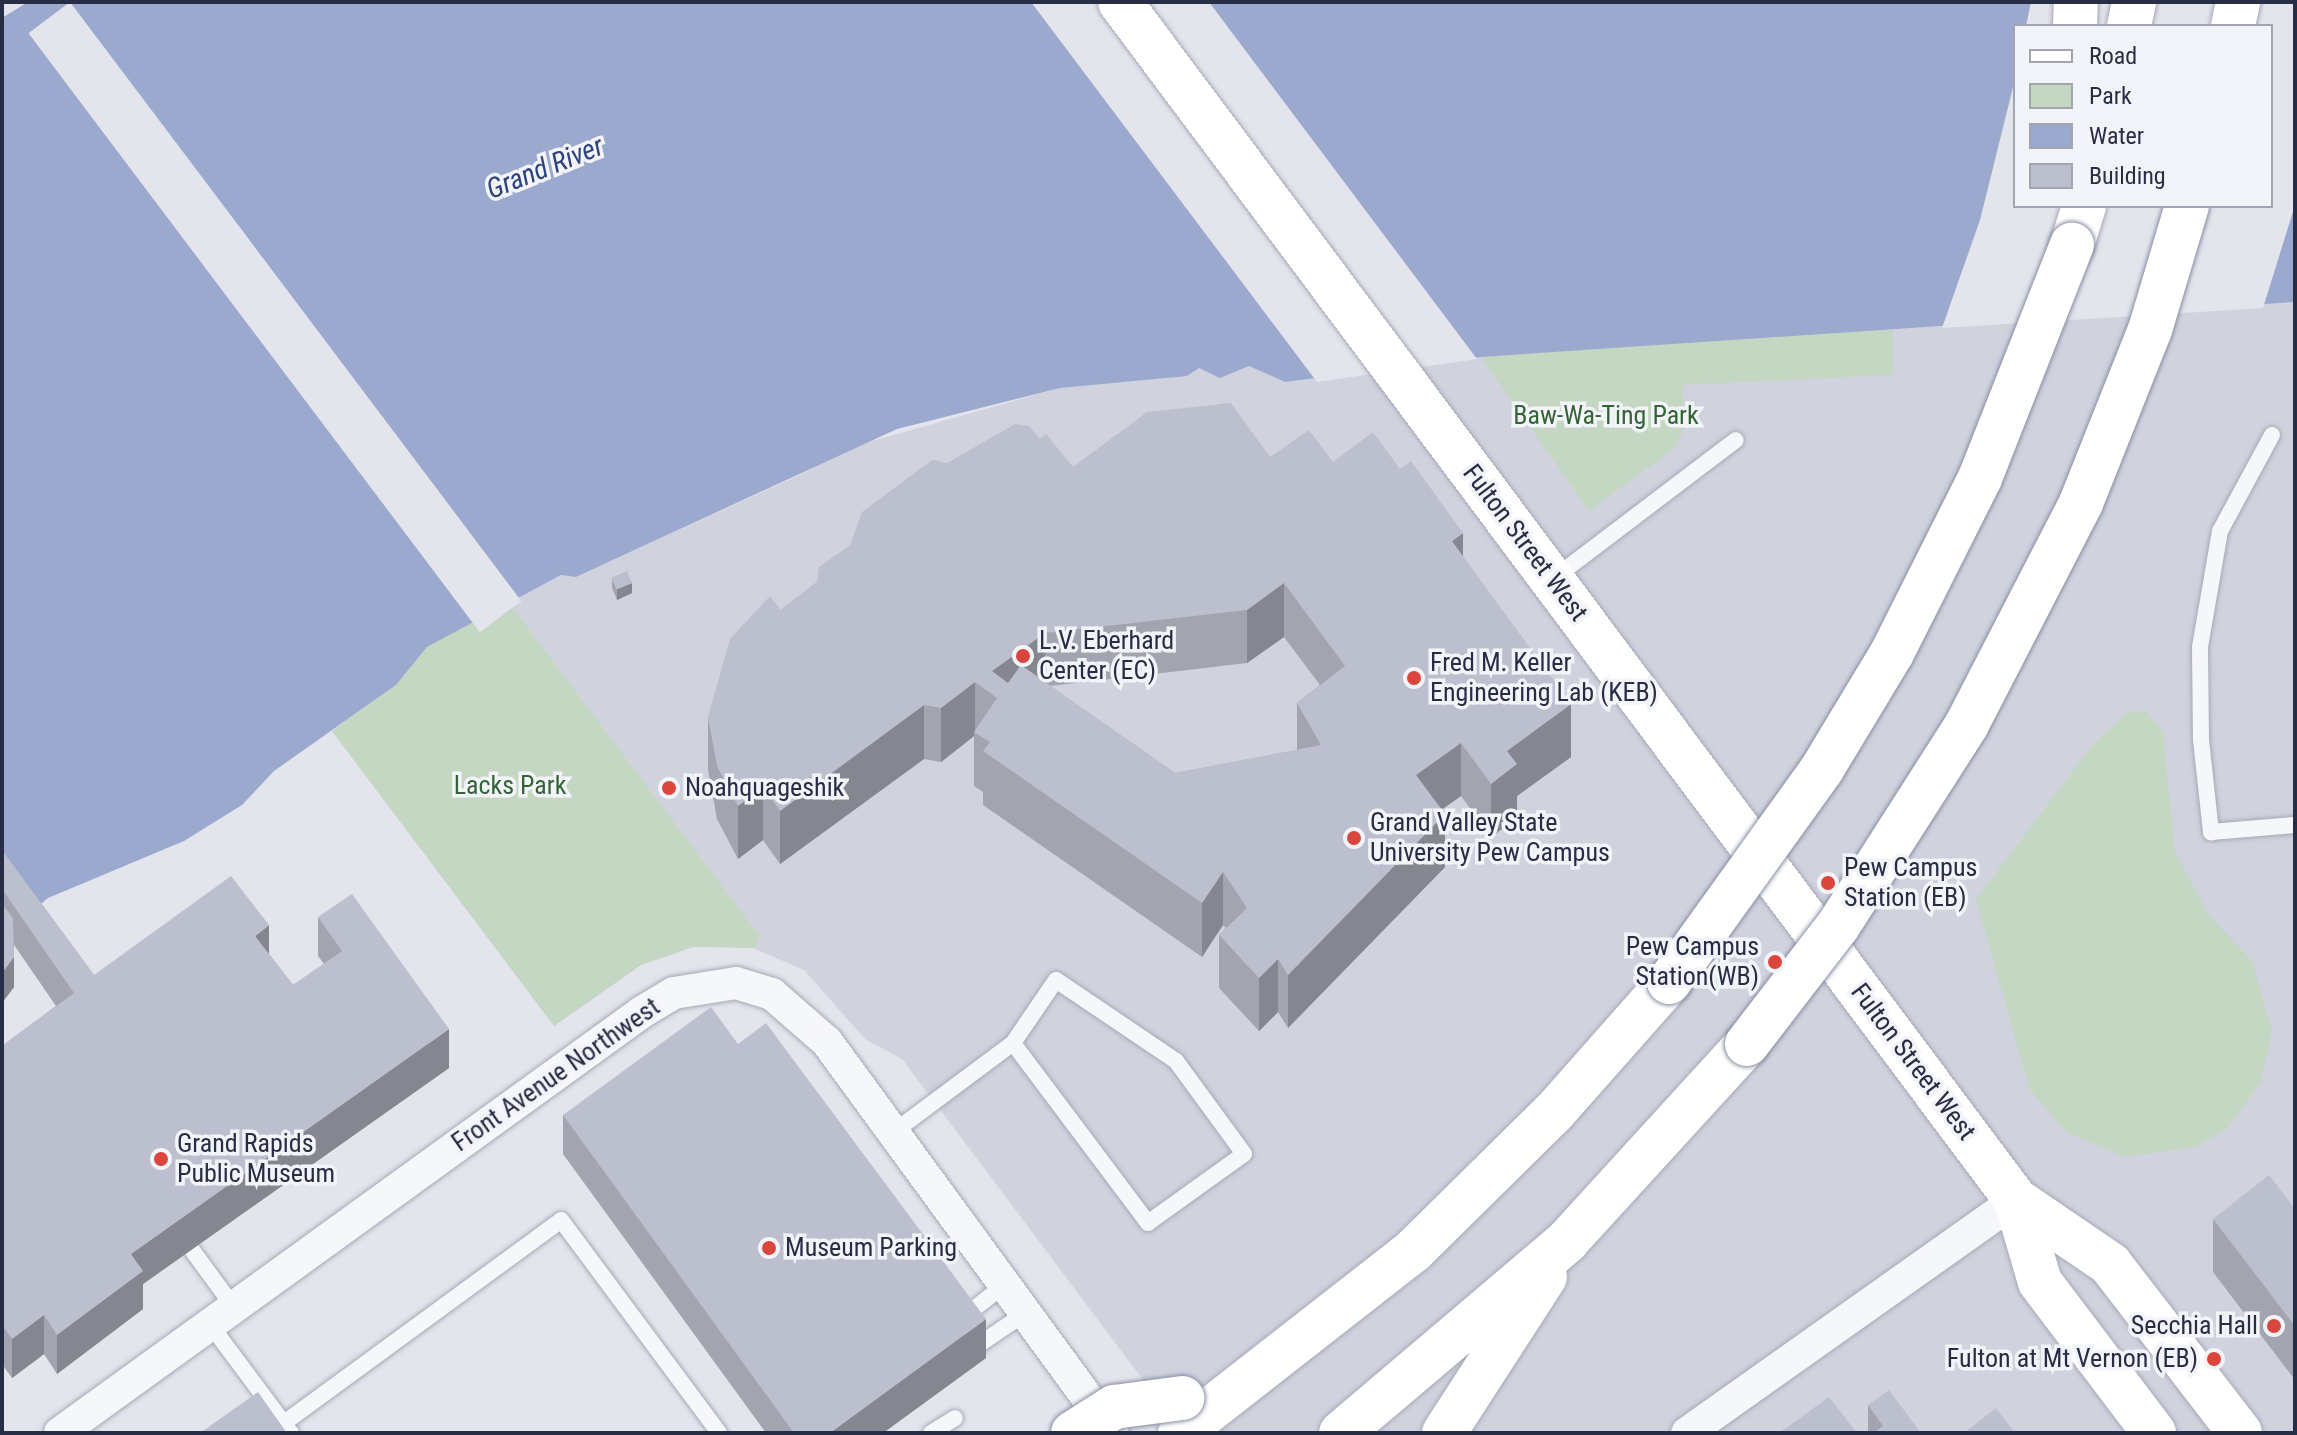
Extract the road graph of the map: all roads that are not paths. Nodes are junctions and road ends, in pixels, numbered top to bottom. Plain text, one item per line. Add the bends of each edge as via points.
1 (1120, 2) edge
2 (2076, 2) edge
3 (2134, 2) edge
4 (2238, 2) edge
5 (2075, 24) edge
6 (2129, 24) edge
7 (2233, 24) edge
8 (2186, 208) edge
9 (2076, 219) edge
10 (2272, 435) dead end
11 (1736, 440) dead end
12 (1553, 579) junction
13 (2295, 825) edge
14 (1013, 1043) junction
15 (895, 1131) junction
16 (2016, 1200) junction
17 (1567, 1241) junction
18 (192, 1250) dead end
19 (1004, 1285) junction
20 (221, 1314) junction
21 (1024, 1314) junction
22 (958, 1321) edge
23 (977, 1346) edge
24 (1187, 1417) edge
25 (955, 1418) dead end
26 (287, 1428) edge
27 (60, 1433) edge
28 (719, 1433) edge
29 (931, 1433) edge
30 (1073, 1433) edge
31 (1113, 1433) edge
32 (1341, 1433) edge
33 (1444, 1433) edge
34 (1687, 1433) edge
35 (2154, 1433) edge
36 (2240, 1433) edge

1 - 12 main road, Fulton Street West
2 - 5 main road
3 - 6 main road
4 - 7 main road
8 - 17 main road, bridge via 2150,330 2081,503 1967,724 1838,926 1747,1044
9 - 24 main road, bridge via 1980,478 1892,653 1755,868 1669,982 1494,1175 1318,1331 1237,1392
10 - 13 lane via 2220,531 2200,647 2201,740 2211,832
11 - 12 lane
12 - 16 main road, Fulton Street West
14 - 14 lane via 1148,1223 1244,1154 1176,1061 1056,980
14 - 15 lane
15 - 19 street, Front Avenue Northwest
15 - 20 street, Front Avenue Northwest via 801,1014 772,994 708,984 642,1012
16 - 34 street
16 - 35 main road, Fulton Street West via 2040,1282
16 - 36 main road, Fulton Street West via 2110,1264
17 - 32 main road
17 - 33 main road
18 - 20 lane
19 - 21 street, Front Avenue Northwest
19 - 22 lane
20 - 26 lane via 261,1404
20 - 27 street, Front Avenue Northwest
21 - 23 lane
21 - 31 street, Front Avenue Northwest
24 - 30 main road, bridge via 1114,1407
25 - 29 lane
26 - 28 lane via 561,1220

